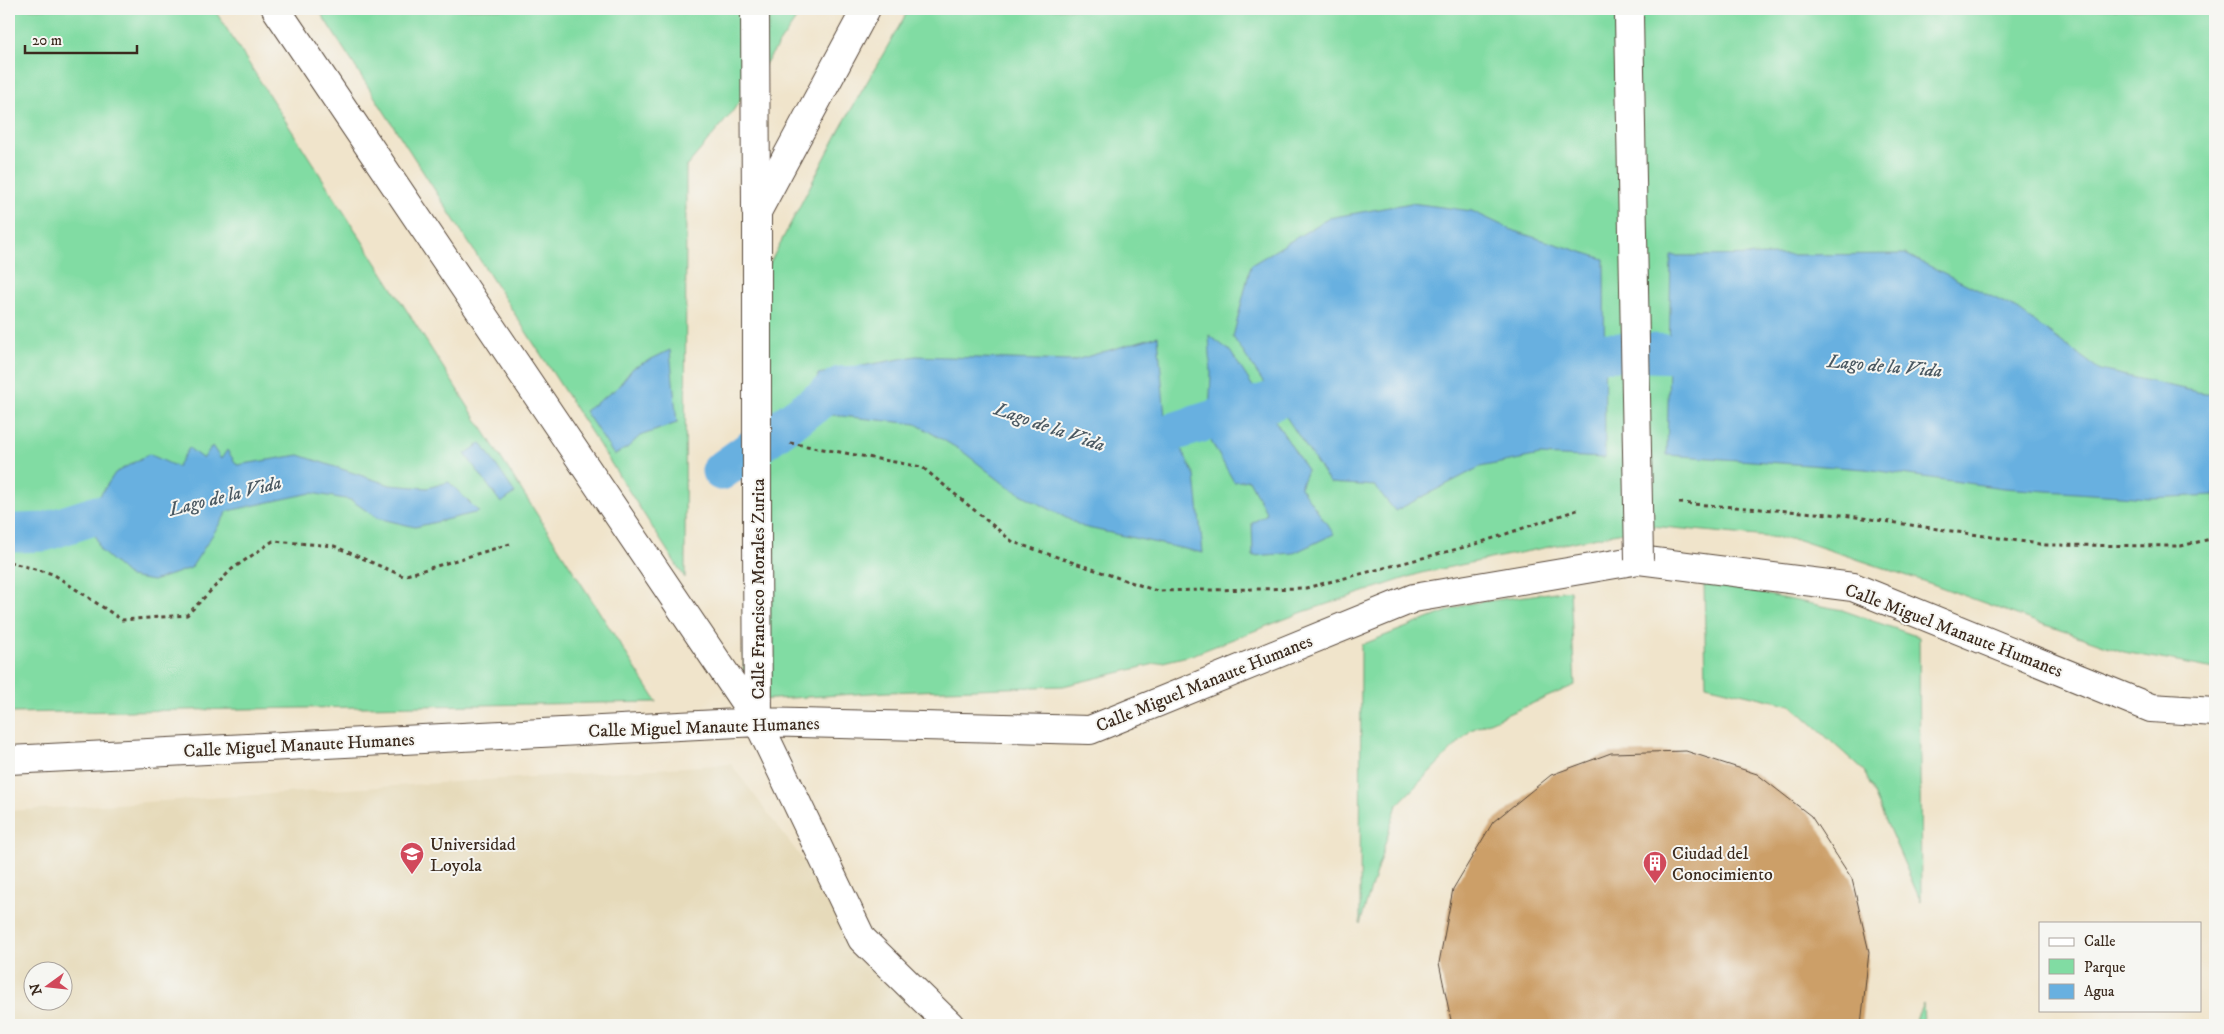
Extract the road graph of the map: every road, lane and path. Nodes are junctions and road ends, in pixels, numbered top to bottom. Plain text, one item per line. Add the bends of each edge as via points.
1 (276, 9) edge
2 (755, 9) edge
3 (866, 9) edge
4 (1629, 12) edge
5 (756, 212) junction
6 (785, 442) dead end
7 (1679, 503) dead end
8 (1580, 509) dead end
9 (2215, 538) edge
10 (510, 544) dead end
11 (1638, 560) junction
12 (9, 562) edge
13 (2215, 712) edge
14 (758, 722) junction
15 (9, 760) edge
16 (950, 1025) edge

1 - 14 street
2 - 5 street, Calle Francisco Morales Zurita
3 - 5 street, Calle Francisco Morales Zurita
4 - 11 street, bridge
5 - 14 street, Calle Francisco Morales Zurita, bridge
6 - 8 path via 922,467 1013,542 1158,591 1306,588 1472,545
7 - 9 path via 1843,514 2046,545 2181,546
10 - 12 path via 403,576 334,546 273,541 232,569 187,615 122,620 54,574
11 - 13 street, Calle Miguel Manaute Humanes via 1853,587 2151,708
11 - 14 street, Calle Miguel Manaute Humanes via 1414,598 1090,730
14 - 15 street, Calle Miguel Manaute Humanes
14 - 16 street, Calle Francisco Morales Zurita via 862,939

